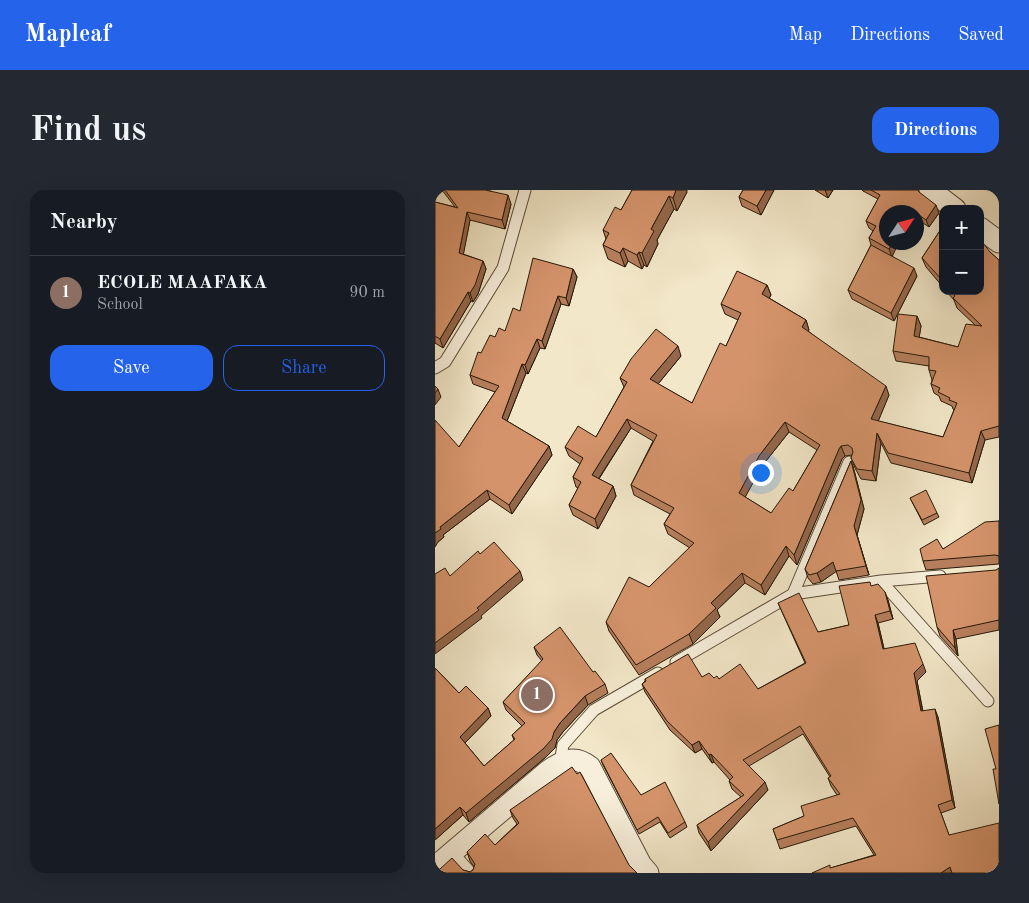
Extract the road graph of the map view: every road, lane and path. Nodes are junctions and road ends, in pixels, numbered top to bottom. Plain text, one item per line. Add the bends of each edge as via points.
1 (525, 190) edge
2 (930, 190) edge
3 (950, 205) edge
4 (984, 231) edge
5 (999, 242) edge
6 (435, 368) edge
7 (849, 462) edge
8 (950, 575) edge
9 (881, 581) junction
10 (793, 594) junction
11 (988, 701) dead end
12 (560, 763) junction
13 (452, 852) junction
14 (435, 867) edge
15 (471, 873) edge
16 (647, 873) edge

1 - 6 lane via 503,268 445,362
2 - 3 street
4 - 5 street
7 - 10 lane
8 - 9 lane
9 - 10 lane
9 - 11 lane
10 - 12 lane via 594,710 563,745
12 - 13 street
12 - 16 street via 573,758 589,766
13 - 14 street
13 - 15 lane

